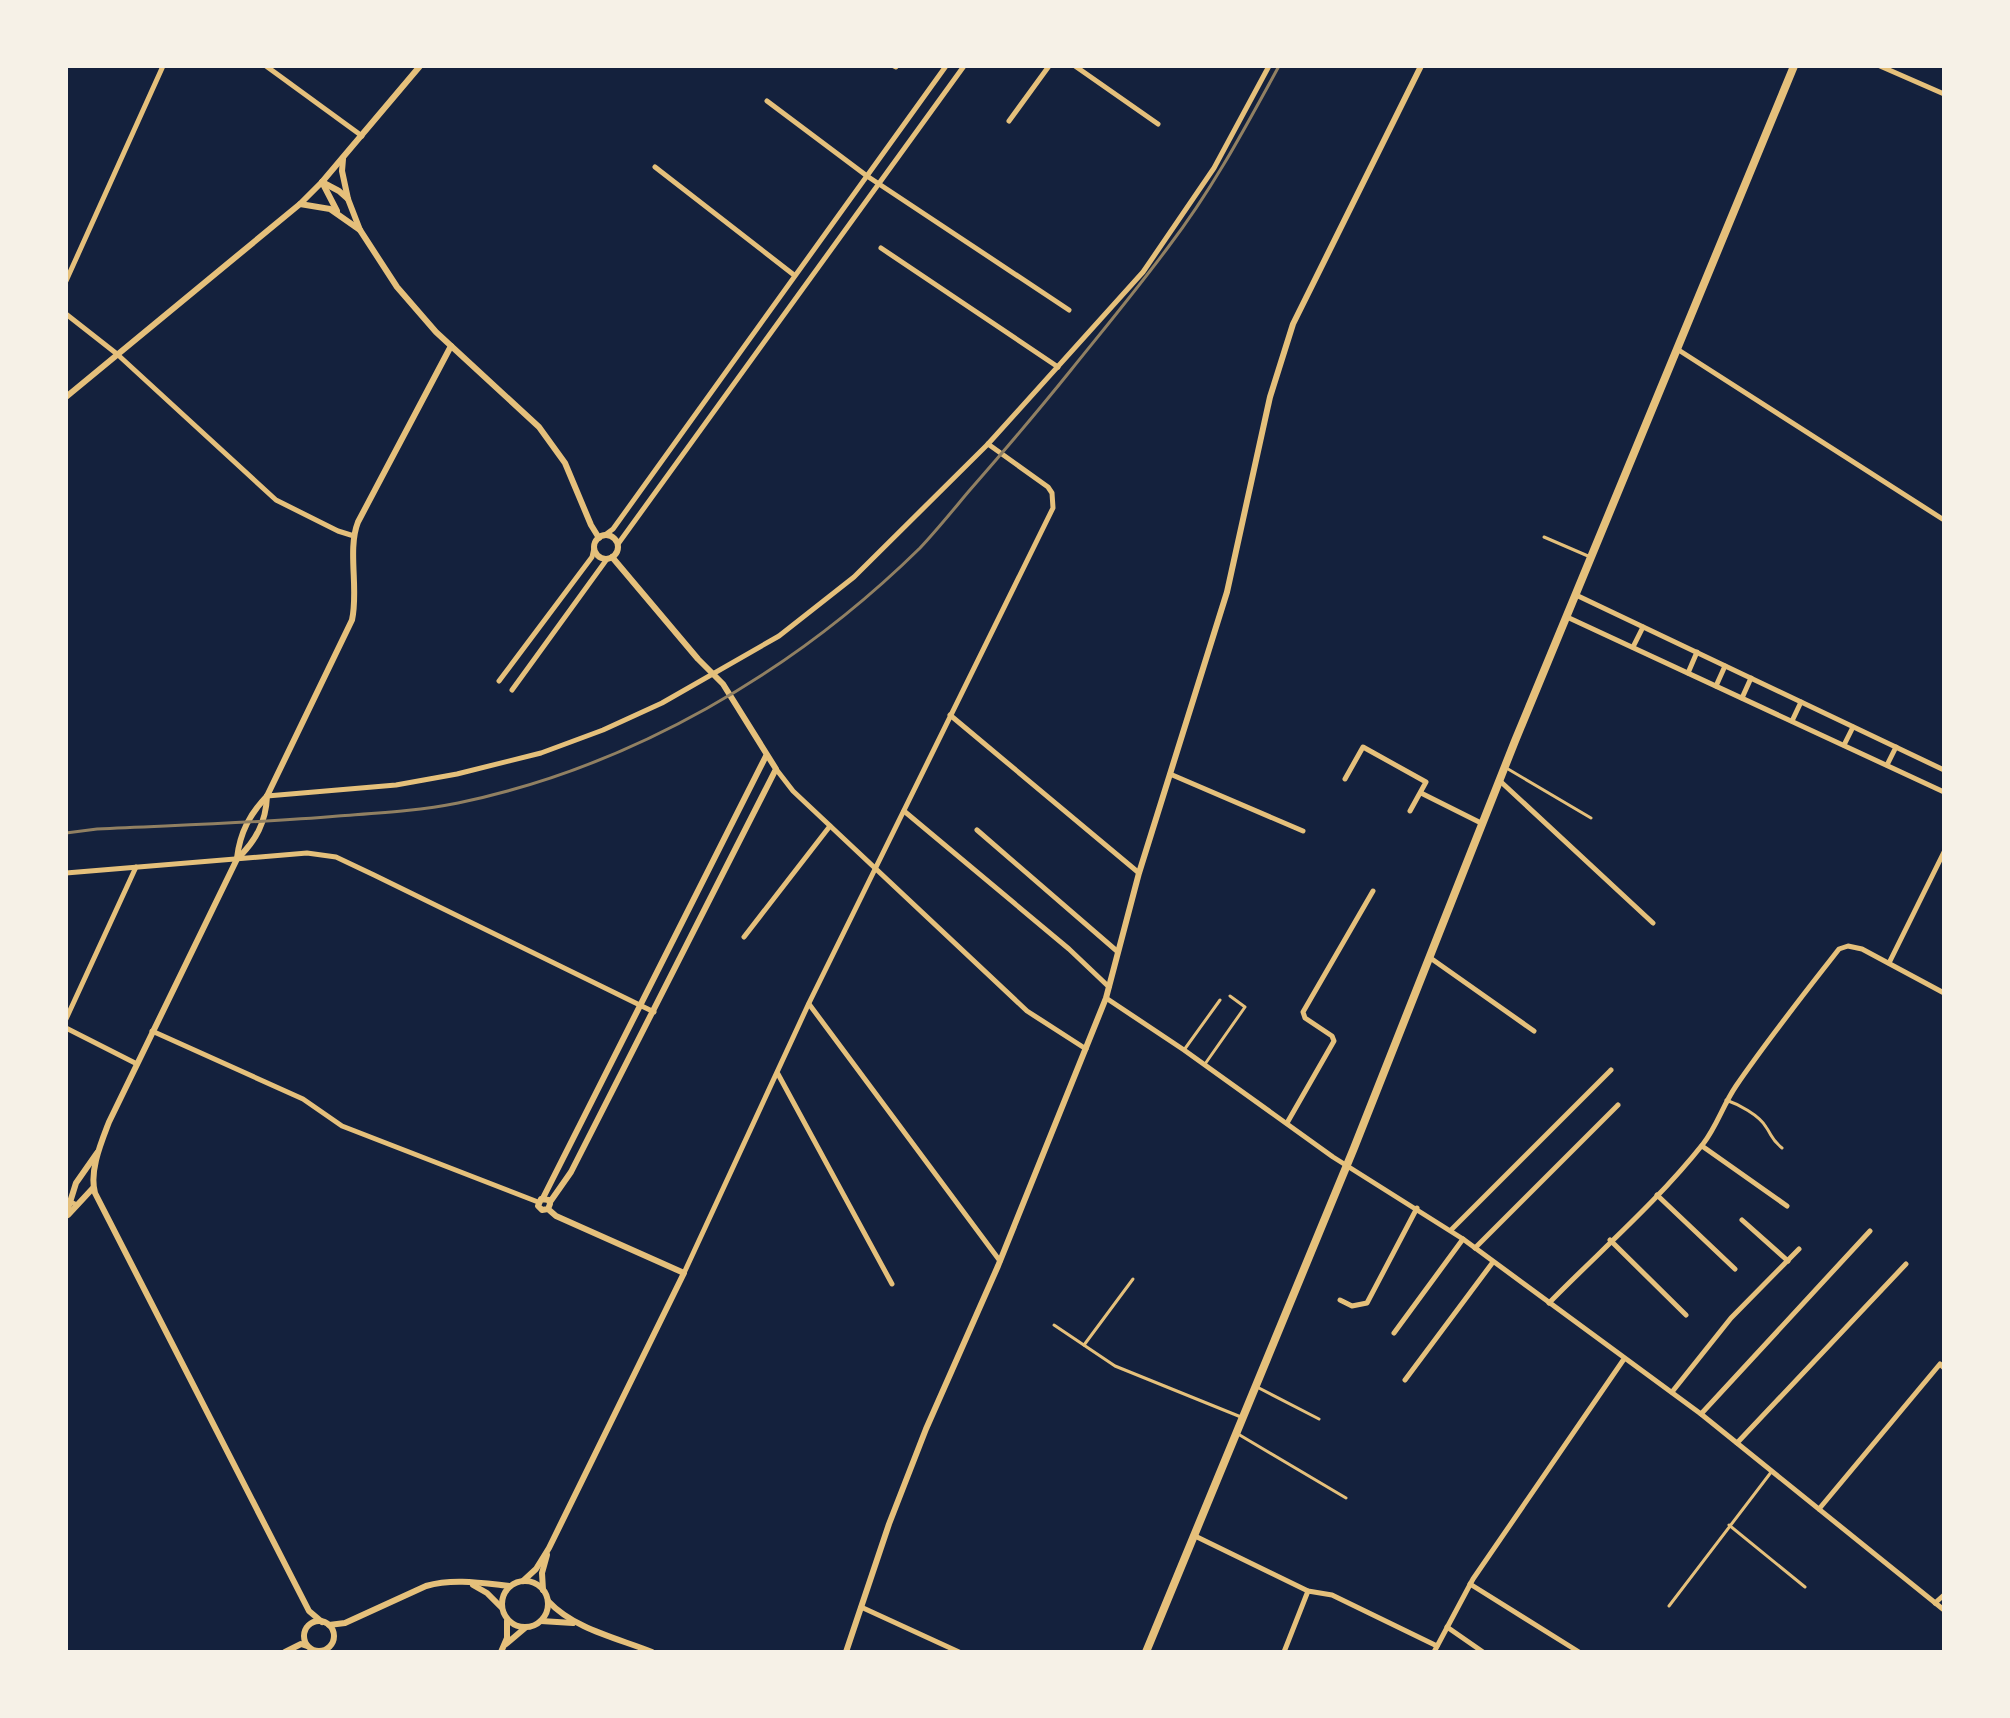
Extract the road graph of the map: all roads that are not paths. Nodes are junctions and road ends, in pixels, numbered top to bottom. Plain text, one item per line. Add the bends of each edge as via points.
1 (163, 66) edge
2 (266, 66) edge
3 (420, 66) edge
4 (946, 66) edge
5 (964, 66) edge
6 (1049, 66) edge
7 (1075, 66) edge
8 (1269, 66) edge
9 (1421, 66) edge
10 (1794, 66) edge
11 (1880, 66) edge
12 (1944, 94) edge
13 (767, 101) dead end
14 (1009, 121) dead end
15 (1158, 124) dead end
16 (362, 136) junction
17 (344, 157) junction
18 (655, 167) dead end
19 (867, 176) junction
20 (322, 182) junction
21 (879, 184) junction
22 (348, 199) junction
23 (300, 204) junction
24 (340, 214) junction
25 (360, 230) junction
26 (881, 248) dead end
27 (69, 266) edge
28 (794, 275) junction
29 (66, 281) edge
30 (1069, 310) dead end
31 (66, 314) edge
32 (451, 346) junction
33 (1676, 348) junction
34 (117, 354) junction
35 (1058, 367) junction
36 (66, 397) edge
37 (988, 444) junction
38 (1944, 520) edge
39 (354, 536) junction
40 (602, 536) junction
41 (1544, 537) dead end
42 (618, 544) junction
43 (594, 548) junction
44 (1591, 557) junction
45 (610, 558) junction
46 (1576, 595) junction
47 (1567, 617) junction
48 (1643, 627) junction
49 (1633, 647) junction
50 (1697, 652) junction
51 (1725, 666) junction
52 (1688, 673) junction
53 (713, 675) junction
54 (1751, 678) junction
55 (499, 681) dead end
56 (1716, 686) junction
57 (512, 690) dead end
58 (1742, 698) junction
59 (1801, 702) junction
60 (950, 715) junction
61 (1792, 721) junction
62 (1853, 727) junction
63 (1844, 745) junction
64 (1896, 747) junction
65 (766, 756) junction
66 (1887, 765) junction
67 (1505, 767) junction
68 (776, 769) junction
69 (1944, 770) edge
70 (1170, 774) junction
71 (1345, 779) dead end
72 (1499, 780) junction
73 (1944, 792) edge
74 (1421, 793) junction
75 (267, 796) junction
76 (904, 811) junction
77 (1410, 811) dead end
78 (1591, 818) dead end
79 (1481, 823) junction
80 (830, 826) junction
81 (977, 830) dead end
82 (1303, 831) dead end
83 (1944, 852) edge
84 (237, 859) junction
85 (136, 867) junction
86 (876, 869) junction
87 (66, 873) edge
88 (1139, 873) junction
89 (1373, 891) dead end
90 (1653, 923) dead end
91 (744, 937) dead end
92 (1118, 952) junction
93 (1428, 957) junction
94 (1889, 963) junction
95 (1109, 987) junction
96 (1944, 993) edge
97 (1230, 996) dead end
98 (1106, 998) junction
99 (1220, 1000) dead end
100 (809, 1003) junction
101 (640, 1005) junction
102 (654, 1012) junction
103 (66, 1019) edge
104 (66, 1028) edge
105 (152, 1031) junction
106 (1534, 1031) dead end
107 (1087, 1050) junction
108 (1184, 1050) junction
109 (137, 1064) junction
110 (1205, 1064) junction
111 (1611, 1070) dead end
112 (778, 1073) junction
113 (1726, 1100) junction
114 (1618, 1105) dead end
115 (1287, 1123) junction
116 (1702, 1146) junction
117 (1782, 1148) dead end
118 (99, 1150) junction
119 (1347, 1164) junction
120 (80, 1179) junction
121 (93, 1185) junction
122 (87, 1195) junction
123 (1657, 1195) junction
124 (71, 1198) edge
125 (100, 1203) junction
126 (544, 1203) junction
127 (1787, 1206) dead end
128 (1417, 1208) junction
129 (66, 1216) edge
130 (1742, 1220) dead end
131 (1451, 1230) junction
132 (1870, 1231) dead end
133 (1463, 1239) junction
134 (1610, 1240) junction
135 (1475, 1248) junction
136 (1799, 1249) dead end
137 (1000, 1261) junction
138 (1788, 1261) junction
139 (1493, 1262) junction
140 (1906, 1264) dead end
141 (1735, 1269) dead end
142 (684, 1273) junction
143 (1133, 1279) dead end
144 (892, 1284) dead end
145 (1340, 1300) dead end
146 (1549, 1303) junction
147 (1686, 1315) dead end
148 (1054, 1325) dead end
149 (1394, 1333) dead end
150 (1084, 1345) junction
151 (1624, 1359) junction
152 (1944, 1368) edge
153 (1405, 1380) dead end
154 (1254, 1385) junction
155 (1672, 1392) junction
156 (1701, 1414) junction
157 (1241, 1417) junction
158 (1319, 1419) dead end
159 (1235, 1433) junction
160 (1737, 1443) junction
161 (1772, 1471) junction
162 (1346, 1498) dead end
163 (1819, 1509) junction
164 (1729, 1525) junction
165 (1193, 1535) junction
166 (549, 1548) junction
167 (523, 1581) junction
168 (466, 1582) junction
169 (1470, 1584) junction
170 (510, 1586) junction
171 (1805, 1587) dead end
172 (543, 1590) junction
173 (1308, 1591) junction
174 (1944, 1595) edge
175 (548, 1601) junction
176 (1669, 1606) dead end
177 (501, 1607) junction
178 (861, 1607) junction
179 (1941, 1608) edge
180 (309, 1611) junction
181 (504, 1616) junction
182 (541, 1621) junction
183 (345, 1623) junction
184 (310, 1624) junction
185 (326, 1624) junction
186 (580, 1624) junction
187 (1447, 1627) junction
188 (525, 1628) junction
189 (304, 1635) junction
190 (333, 1640) junction
191 (307, 1646) junction
192 (502, 1649) edge
193 (1435, 1649) edge
194 (288, 1651) edge
195 (324, 1652) edge
196 (332, 1652) edge
197 (652, 1652) edge
198 (846, 1652) edge
199 (959, 1652) edge
200 (1146, 1652) edge
201 (1284, 1652) edge
202 (1483, 1652) edge
203 (1579, 1652) edge

1 - 27 street
2 - 16 street
3 - 16 street
4 - 19 street
5 - 21 street
6 - 14 street
7 - 15 street
8 - 35 street via 1214,168 1143,272
9 - 70 street via 1293,324 1270,397 1227,592
10 - 33 main road
11 - 12 street
13 - 19 street
16 - 17 street
17 - 20 street
17 - 22 street
18 - 28 street
19 - 21 street
19 - 28 street
20 - 22 street
20 - 23 street
20 - 24 street
21 - 30 street
21 - 42 street
22 - 25 street
23 - 24 street
23 - 34 street
24 - 25 street
25 - 32 street via 407,301
26 - 35 street
27 - 29 street
28 - 40 street via 612,530
31 - 34 street
32 - 39 street
32 - 40 street via 545,433 573,478 591,525
33 - 38 street
33 - 44 main road
34 - 36 street
34 - 39 street via 276,500
35 - 37 street
37 - 53 street via 854,577 779,636
37 - 60 street via 1048,487 1053,508
39 - 75 street via 352,620
40 - 42 street
40 - 43 street
41 - 44 lane
42 - 45 street
43 - 45 street via 600,557
43 - 55 street
44 - 46 main road
45 - 53 street
45 - 57 street
46 - 47 main road
46 - 48 street
47 - 49 street
47 - 67 main road
48 - 49 street
48 - 50 street
49 - 52 street
50 - 51 street
50 - 52 street
51 - 54 street
51 - 56 street
52 - 56 street
53 - 65 street
53 - 75 street via 603,730 517,759 396,785
54 - 58 street
54 - 59 street
56 - 58 street
58 - 61 street
59 - 61 street
59 - 62 street
60 - 76 street
60 - 88 street
61 - 63 street
62 - 63 street
62 - 64 street
63 - 66 street
64 - 66 street
64 - 69 street
65 - 68 street
65 - 101 street
66 - 73 street
67 - 72 main road
67 - 78 lane
68 - 80 street
68 - 102 street
70 - 82 street
70 - 88 street
71 - 74 street via 1363,747 1426,782
72 - 79 main road
72 - 90 street
74 - 77 street
74 - 79 street
75 - 84 street via 250,814
75 - 84 street via 266,814 253,844
76 - 86 street
76 - 95 street
79 - 93 main road
80 - 86 street
80 - 91 street
81 - 92 street
83 - 94 street
84 - 85 street
84 - 101 street via 307,853 336,857
84 - 105 street
85 - 87 street
85 - 103 street
86 - 100 street
86 - 107 street via 1027,1011
88 - 92 street
89 - 115 street via 1303,1012 1334,1041
92 - 95 street
93 - 106 street
93 - 119 main road
94 - 96 street
94 - 113 street via 1862,949 1839,949
95 - 98 street
97 - 110 lane via 1245,1007
98 - 107 street
98 - 108 street
99 - 108 lane
100 - 112 street
100 - 137 street
101 - 102 street
101 - 126 street
102 - 126 street via 571,1172
104 - 109 street
105 - 109 street
105 - 126 street via 303,1099 342,1126
107 - 137 street
108 - 110 street
109 - 118 street
110 - 115 street
111 - 131 street
112 - 142 street
112 - 144 street
113 - 116 street
113 - 117 lane via 1766,1125 1770,1138
114 - 135 street
115 - 119 street
116 - 123 street
116 - 127 street
118 - 120 street
118 - 121 street
119 - 128 street
119 - 154 main road
120 - 121 street
120 - 124 street
121 - 122 street
121 - 125 street
122 - 124 street
122 - 124 street
122 - 125 street
123 - 134 street
123 - 141 street
124 - 129 street
125 - 180 street
126 - 142 street via 556,1216
128 - 131 street
128 - 145 street via 1367,1303 1352,1306
130 - 138 street
131 - 133 street
132 - 156 street
133 - 135 street
133 - 149 street
134 - 146 street
134 - 147 street
135 - 139 street
136 - 138 street
137 - 178 street via 926,1429
138 - 155 street via 1731,1318
139 - 146 street
139 - 153 street
140 - 160 street
142 - 166 street
143 - 150 lane
146 - 151 street
148 - 150 lane
150 - 157 lane via 1115,1366
151 - 155 street
151 - 169 street
152 - 163 street via 1940,1364
154 - 157 main road
154 - 158 lane
155 - 156 street
156 - 160 street
157 - 159 main road
159 - 162 lane
159 - 165 main road
160 - 161 street
161 - 163 street
161 - 164 lane
163 - 179 street
164 - 171 lane
164 - 176 lane
165 - 173 street
165 - 200 main road
166 - 167 street
166 - 172 street
167 - 170 street
167 - 172 street
168 - 170 street
168 - 177 street
168 - 183 street via 426,1586
169 - 187 street
169 - 203 street
170 - 177 street
172 - 175 street
173 - 193 street via 1332,1595
173 - 201 street
174 - 179 street
175 - 182 street
175 - 186 street
177 - 181 street
178 - 198 street
178 - 199 street
180 - 184 street
180 - 185 street
181 - 188 street
181 - 192 street via 508,1631
182 - 186 street
182 - 188 street
183 - 185 street
183 - 190 street
184 - 185 street
184 - 189 street
185 - 190 street
186 - 197 street
187 - 193 street
187 - 202 street
188 - 192 street
189 - 191 street
189 - 194 street
190 - 195 street
190 - 196 street
191 - 194 street
191 - 195 street

